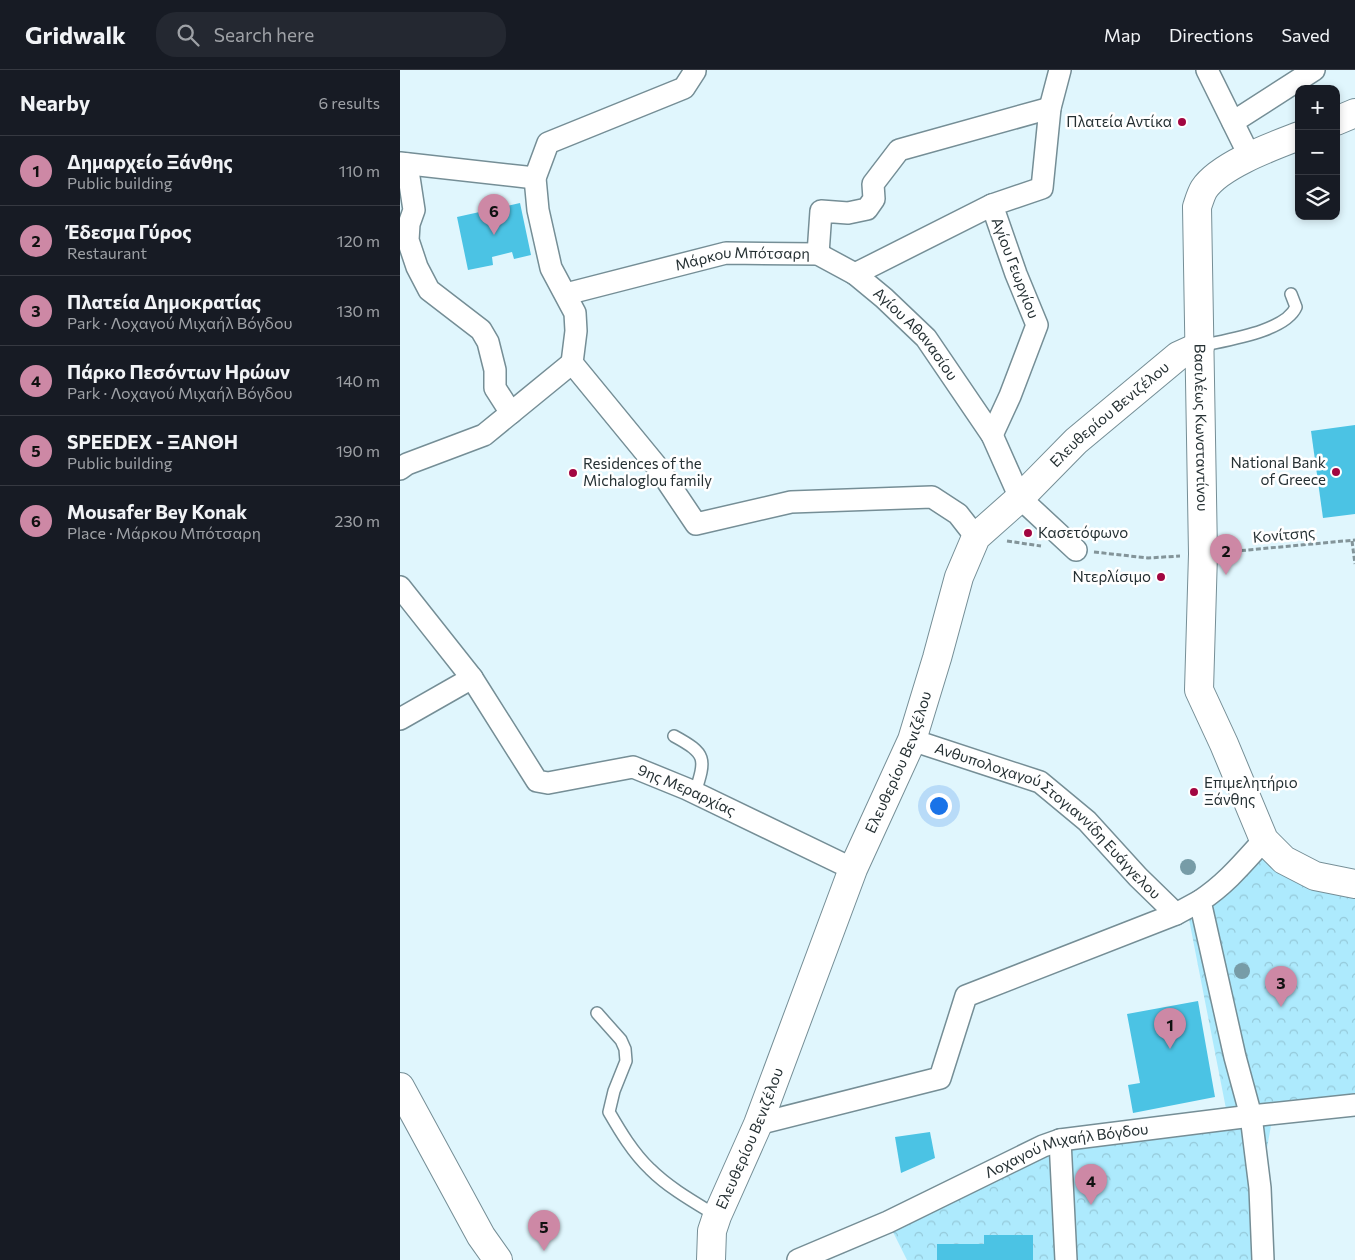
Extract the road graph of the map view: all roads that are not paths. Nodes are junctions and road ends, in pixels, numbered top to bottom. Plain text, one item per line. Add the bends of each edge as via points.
1 (694, 70) edge
2 (1060, 70) edge
3 (1208, 70) edge
4 (1314, 70) edge
5 (1050, 108) junction
6 (1355, 114) edge
7 (1340, 120) edge
8 (1233, 122) junction
9 (1295, 138) edge
10 (1249, 155) junction
11 (404, 164) edge
12 (535, 178) junction
13 (992, 205) junction
14 (818, 254) junction
15 (855, 274) junction
16 (566, 294) junction
17 (1291, 294) dead end
18 (1200, 346) junction
19 (572, 364) junction
20 (511, 413) junction
21 (992, 435) junction
22 (400, 469) edge
23 (1020, 498) junction
24 (976, 537) junction
25 (1076, 550) road end
26 (400, 587) edge
27 (472, 678) junction
28 (400, 719) edge
29 (674, 736) dead end
30 (912, 740) junction
31 (694, 793) junction
32 (1264, 840) junction
33 (853, 869) junction
34 (1355, 884) edge
35 (1200, 901) junction
36 (1176, 914) junction
37 (596, 1013) dead end
38 (400, 1087) edge
39 (1355, 1105) edge
40 (1251, 1116) junction
41 (758, 1124) junction
42 (1060, 1140) junction
43 (717, 1216) junction
44 (498, 1260) edge
45 (711, 1260) edge
46 (798, 1260) edge
47 (1066, 1260) edge
48 (1263, 1260) edge

1 - 12 street via 684,88 548,143
2 - 5 street, Αγίου Γεωργίου
3 - 8 street
4 - 8 street
5 - 13 street, Αγίου Γεωργίου via 1042,188
5 - 14 street, Μάρκου Μπότσαρη via 899,150 873,184 874,199 867,209 848,213 821,211
6 - 7 street
8 - 10 street
9 - 10 street, Βασιλέως Κωνσταντίνου
10 - 18 street, Βασιλέως Κωνσταντίνου via 1204,188 1197,207
11 - 12 street
11 - 20 street via 414,210 408,240 417,267 429,290 481,330 488,342 495,370 495,388
12 - 16 street via 538,210 551,268
13 - 15 street
13 - 21 street, Αγίου Γεωργίου via 1037,325
14 - 15 street, Αγίου Αθανασίου
14 - 16 street, Μάρκου Μπότσαρη via 726,253
15 - 21 street, Αγίου Αθανασίου via 926,338
16 - 19 street via 575,313
17 - 18 lane via 1296,307 1293,314 1278,324 1264,331
18 - 23 street, Ελευθερίου Βενιζέλου via 1178,356 1076,441
18 - 32 street, Βασιλέως Κωνσταντίνου via 1203,554 1199,690
19 - 20 street
19 - 24 street via 659,469 696,524 791,502 932,497 958,514
20 - 22 street via 484,435
21 - 23 street, Αγίου Αθανασίου
23 - 24 street, Ελευθερίου Βενιζέλου
23 - 25 street
24 - 30 street, Ελευθερίου Βενιζέλου via 959,577
26 - 27 street, 9ης Μεραρχίας
27 - 28 street
27 - 31 street, 9ης Μεραρχίας via 537,781 548,783 633,767
29 - 31 lane via 701,755 703,766
30 - 33 street, Ελευθερίου Βενιζέλου
30 - 36 street, Ανθυπολοχαγού Στογιαννίδη Ευάγγελου via 1040,782 1088,821
31 - 33 street, 9ης Μεραρχίας
32 - 34 street, Βασιλέως Κωνσταντίνου via 1284,860 1315,876
32 - 35 street via 1229,879
33 - 41 street, Ελευθερίου Βενιζέλου
35 - 36 street
35 - 40 street
36 - 41 street via 966,996 940,1078
37 - 43 lane via 621,1040 625,1049 626,1061 609,1112 650,1169
38 - 44 street
39 - 40 street, Λοχαγού Μιχαήλ Βόγδου
40 - 42 street, Λοχαγού Μιχαήλ Βόγδου
40 - 48 street via 1260,1188
41 - 43 street, Ελευθερίου Βενιζέλου
42 - 46 street, Λοχαγού Μιχαήλ Βόγδου via 888,1222
42 - 47 street
43 - 45 street, Ελευθερίου Βενιζέλου via 712,1232

